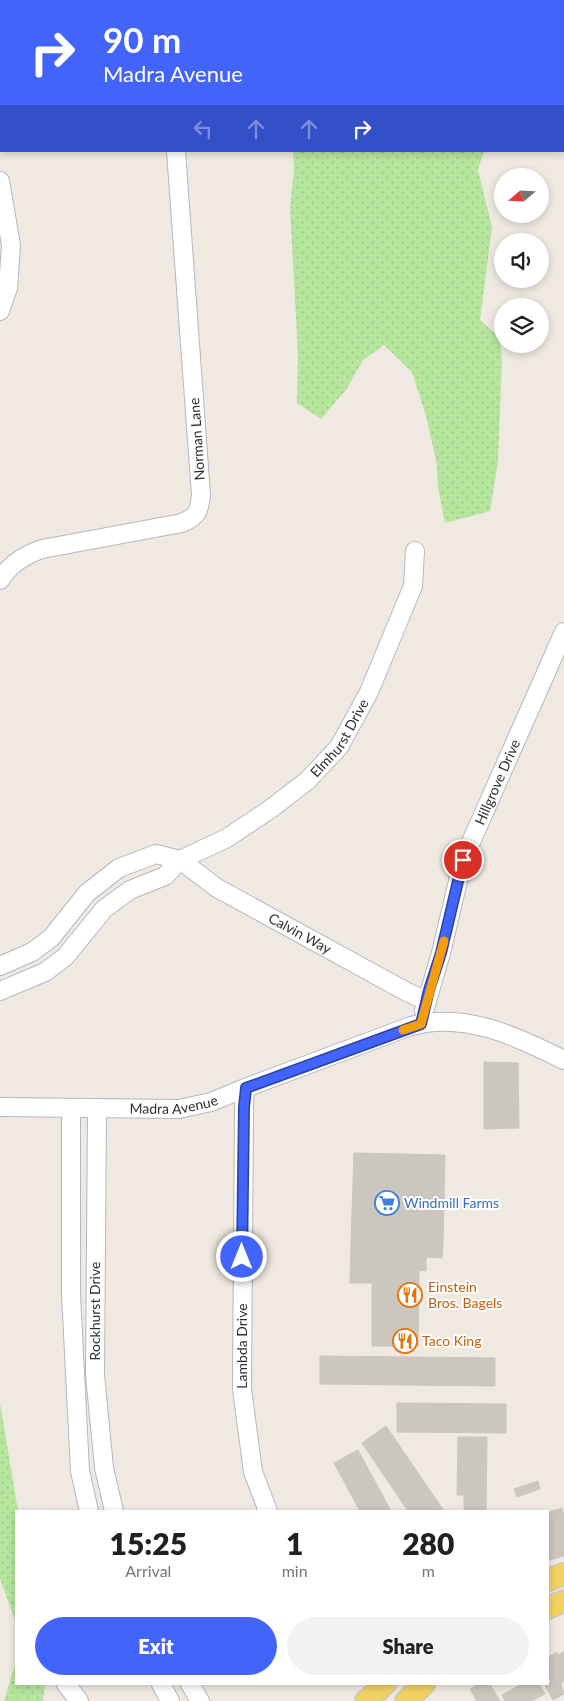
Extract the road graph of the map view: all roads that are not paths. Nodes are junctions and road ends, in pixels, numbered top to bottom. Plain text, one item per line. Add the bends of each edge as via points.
1 (176, 152) edge
2 (0, 181) edge
3 (0, 311) edge
4 (415, 551) dead end
5 (0, 580) edge
6 (564, 632) edge
7 (180, 860) junction
8 (0, 966) edge
9 (0, 991) edge
10 (427, 1001) junction
11 (421, 1024) junction
12 (564, 1060) edge
13 (246, 1088) junction
14 (0, 1107) edge
15 (71, 1109) junction
16 (97, 1109) junction
17 (89, 1510) edge
18 (114, 1510) edge
19 (268, 1510) edge
20 (564, 1574) edge
21 (549, 1580) edge
22 (564, 1601) edge
23 (549, 1608) edge
24 (67, 1685) edge
25 (162, 1685) edge
26 (191, 1685) edge
27 (423, 1685) edge
28 (79, 1701) edge
29 (170, 1701) edge
30 (200, 1701) edge
31 (406, 1701) edge

1 - 5 street, Norman Lane via 201,495 199,510 182,524 42,549 25,555
2 - 3 street via 11,246 8,288
4 - 7 street, Elmhurst Drive via 413,586 369,692 339,747 307,780 269,810 226,838
6 - 10 street, Hillgrove Drive via 463,860
7 - 8 street via 156,854 119,868 87,893 51,938 32,952
7 - 9 street, Elmhurst Drive via 165,876 130,890 104,910 66,956 45,972
7 - 10 street, Calvin Way via 217,888
10 - 11 street, Hillgrove Drive
11 - 12 street, Madra Avenue via 473,1024 516,1037
11 - 13 street, Madra Avenue
13 - 16 street, Madra Avenue via 211,1102 179,1109
13 - 19 street, Lambda Drive via 242,1389 253,1472
14 - 15 street, Madra Avenue
15 - 16 street, Madra Avenue
15 - 17 street, Rockhurst Drive via 72,1304 80,1471
16 - 18 street, Rockhurst Drive via 95,1374 104,1468
20 - 21 main road
22 - 23 main road
24 - 28 street
25 - 29 street
26 - 30 street
27 - 31 main road

